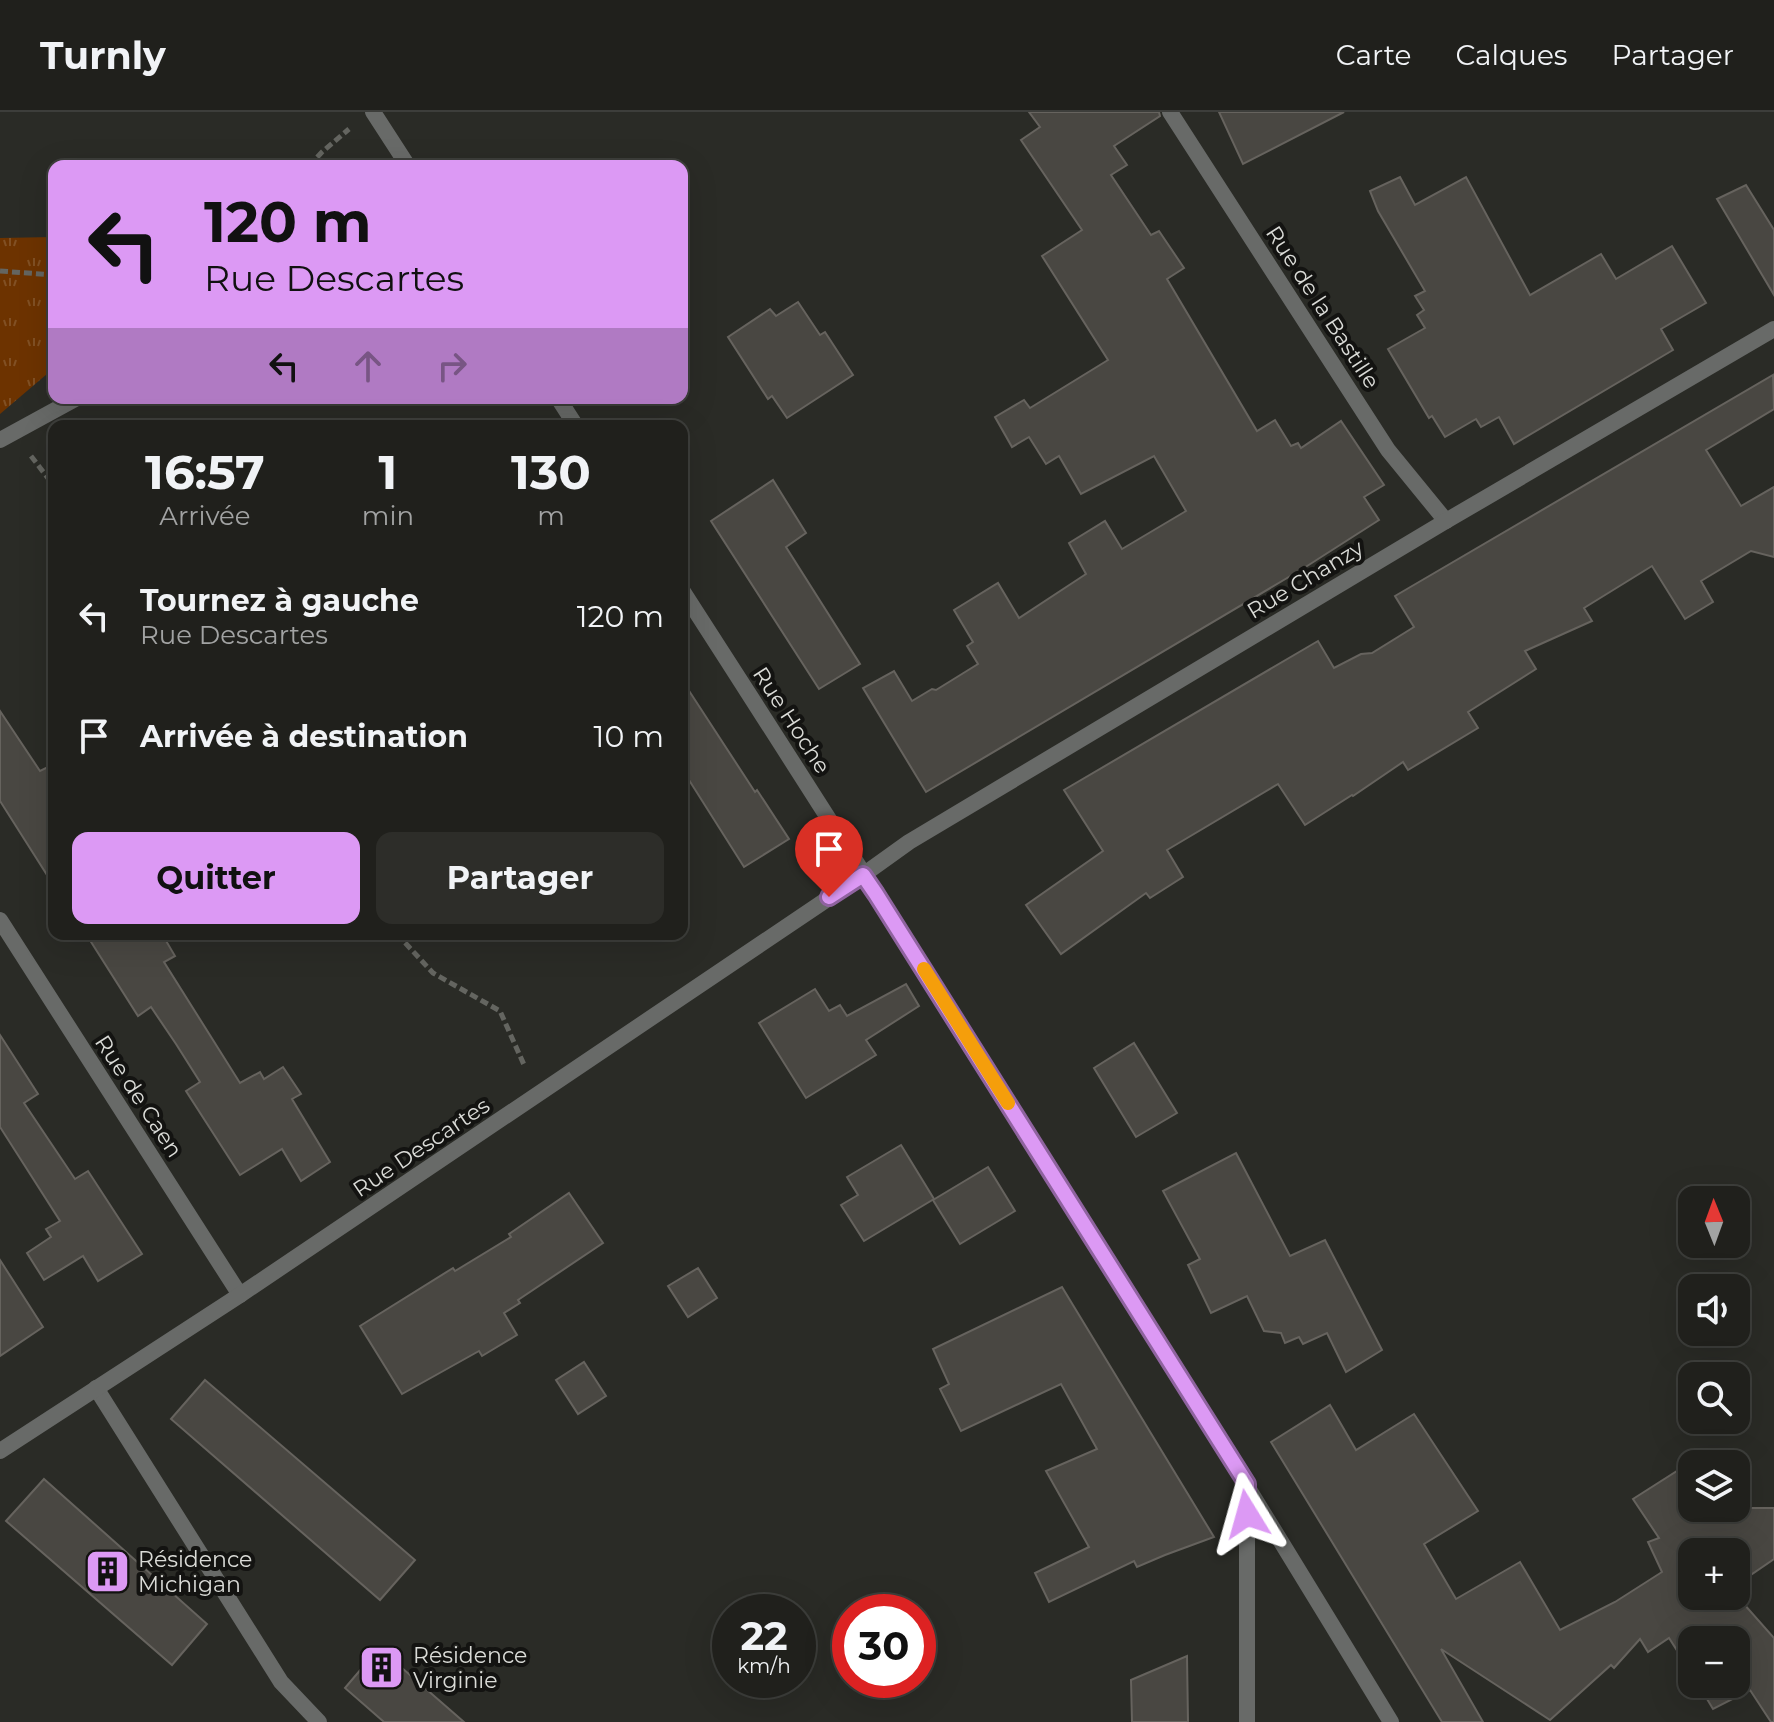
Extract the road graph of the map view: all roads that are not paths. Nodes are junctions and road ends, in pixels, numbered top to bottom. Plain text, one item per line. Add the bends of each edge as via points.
1 (373, 112) edge
2 (1170, 112) edge
3 (404, 160) edge
4 (1774, 329) edge
5 (66, 404) edge
6 (0, 440) edge
7 (1446, 521) junction
8 (688, 599) edge
9 (863, 875) junction
10 (0, 920) edge
11 (240, 1295) junction
12 (96, 1388) junction
13 (0, 1451) edge
14 (1247, 1484) junction
15 (319, 1722) edge
16 (1247, 1722) edge
17 (1391, 1722) edge

1 - 3 street
2 - 7 street, Rue de la Bastille via 1388,450
4 - 7 street, Rue Chanzy
5 - 6 street
7 - 9 street, Rue Chanzy
8 - 9 street, Rue Hoche
9 - 11 street, Rue Descartes
9 - 14 street, Rue Hoche
10 - 11 street, Rue de Caen
11 - 12 street, Rue Descartes
12 - 13 street, Rue Descartes
12 - 15 street via 281,1682
14 - 16 street
14 - 17 street, Rue Hoche

